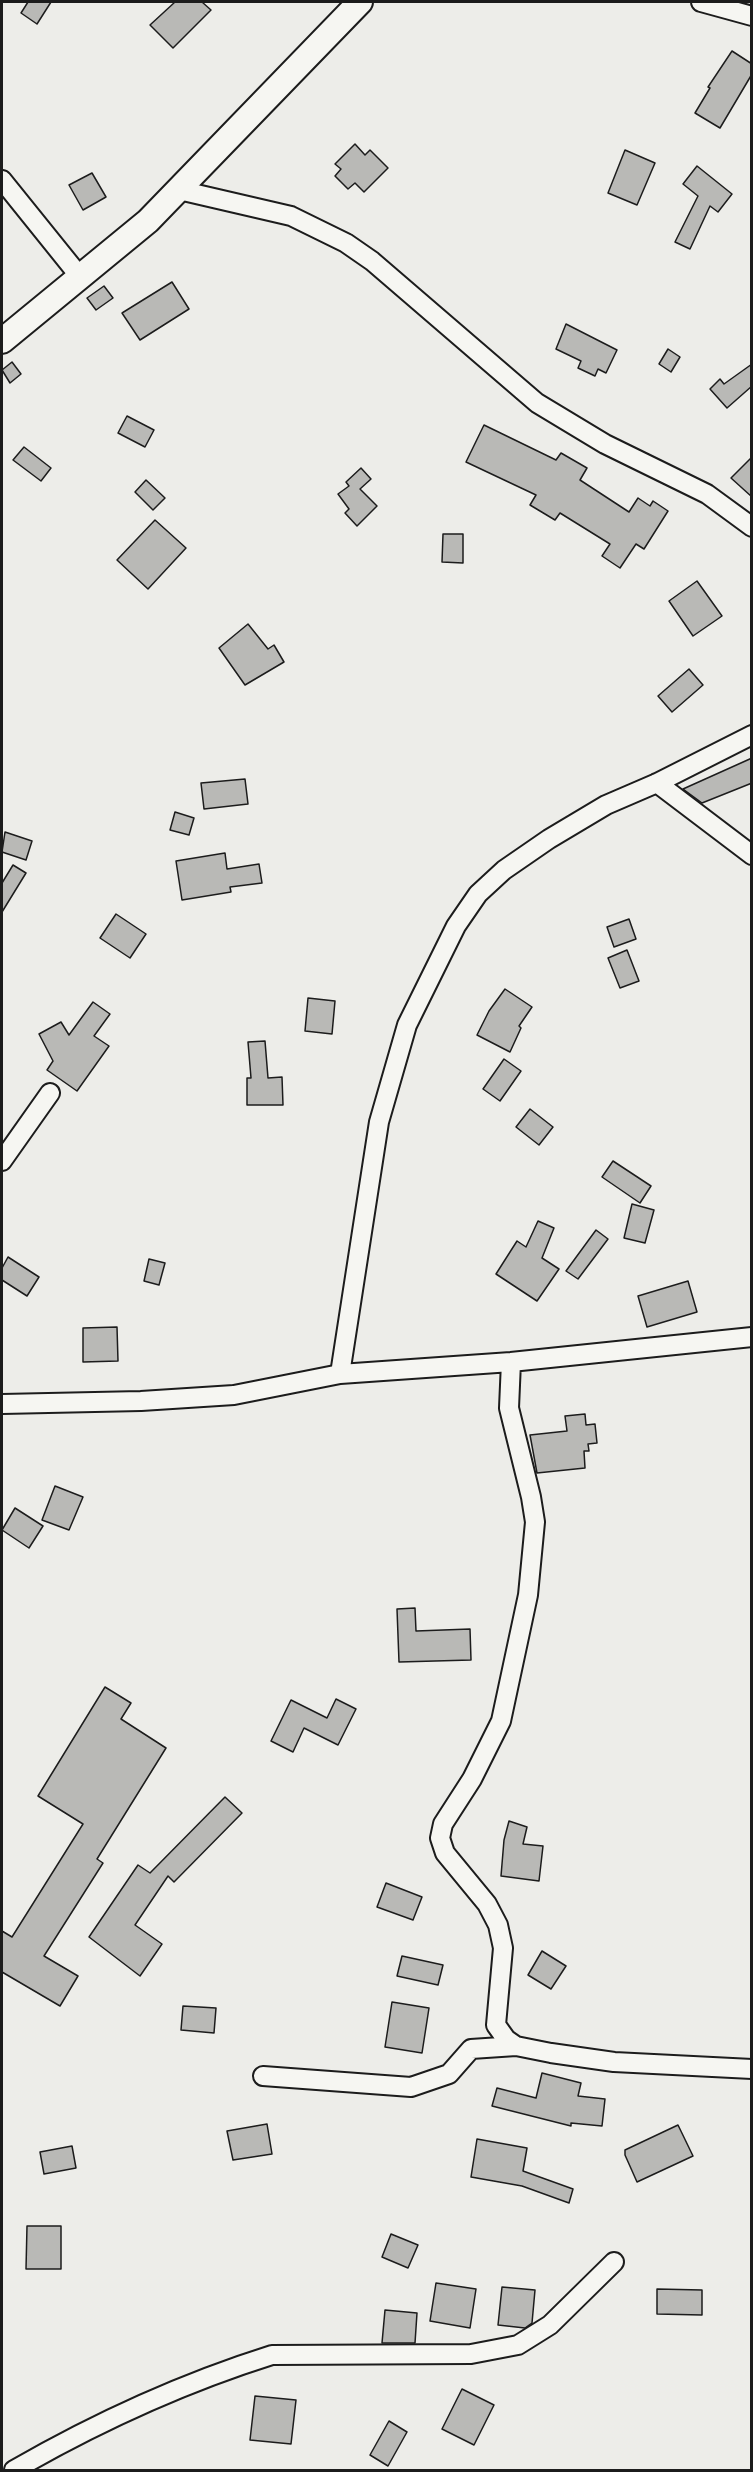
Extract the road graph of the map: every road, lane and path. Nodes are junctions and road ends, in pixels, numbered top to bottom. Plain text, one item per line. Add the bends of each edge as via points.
1 (360, 2) edge
2 (701, 2) edge
3 (752, 16) edge
4 (2, 180) edge
5 (179, 190) junction
6 (81, 278) junction
7 (2, 341) edge
8 (752, 527) edge
9 (752, 735) edge
10 (657, 783) junction
11 (752, 855) edge
12 (50, 1093) dead end
13 (2, 1161) edge
14 (752, 1336) edge
15 (511, 1362) junction
16 (340, 1374) junction
17 (2, 1404) edge
18 (516, 2046) junction
19 (752, 2069) edge
20 (263, 2076) dead end
21 (614, 2262) dead end
22 (14, 2470) edge

1 - 5 main road
2 - 3 street
4 - 6 street
5 - 6 main road
5 - 8 street via 291,216 346,243 537,403 605,444 707,494
6 - 7 main road
9 - 10 street
10 - 11 street
10 - 16 street via 606,805 504,870 478,894 435,963 407,1025 379,1122
12 - 13 street
14 - 15 street
15 - 16 street
15 - 18 street via 509,1408 535,1522 528,1595 501,1721 472,1779 443,1824 441,1838 445,1853 487,1904 498,1925 502,1948 496,2025
16 - 17 street via 234,1395
18 - 19 street via 614,2062
18 - 20 street via 471,2049 449,2074 411,2087
21 - 22 street via 550,2325 519,2345 471,2354 272,2355 126,2413

